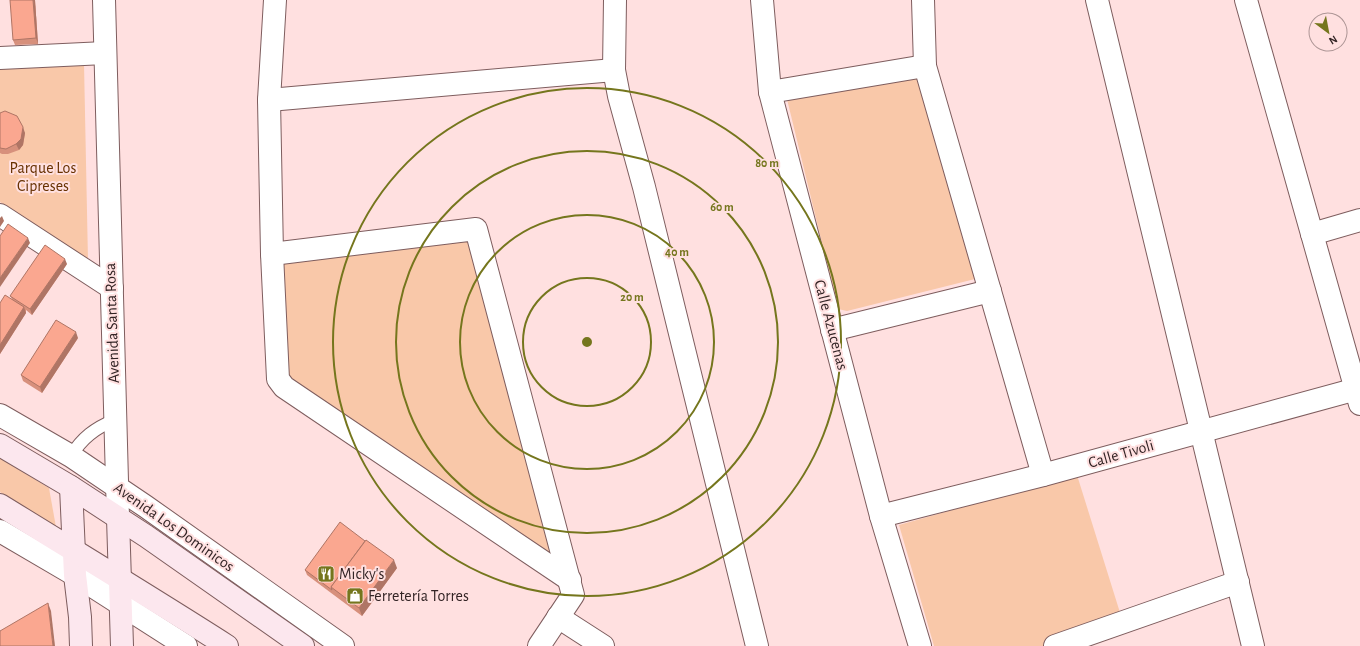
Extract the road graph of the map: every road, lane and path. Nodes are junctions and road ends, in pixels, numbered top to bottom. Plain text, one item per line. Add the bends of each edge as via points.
1 (104, 0) edge
2 (275, 0) edge
3 (615, 0) edge
4 (762, 0) edge
5 (923, 0) edge
6 (1097, 0) edge
7 (1246, 0) edge
8 (105, 53) junction
9 (0, 58) edge
10 (925, 66) junction
11 (614, 70) junction
12 (770, 92) junction
13 (269, 100) junction
14 (0, 215) edge
15 (1360, 220) edge
16 (1312, 234) junction
17 (272, 254) junction
18 (112, 288) junction
19 (990, 291) junction
20 (832, 330) junction
21 (1359, 393) edge
22 (0, 415) edge
23 (115, 420) junction
24 (1201, 431) junction
25 (0, 445) edge
26 (71, 456) junction
27 (1043, 475) junction
28 (71, 487) junction
29 (116, 487) junction
30 (0, 505) edge
31 (881, 516) junction
32 (118, 518) junction
33 (0, 531) edge
34 (74, 550) junction
35 (75, 576) junction
36 (120, 580) junction
37 (570, 580) junction
38 (1238, 582) junction
39 (121, 605) junction
40 (558, 617) junction
41 (81, 646) edge
42 (122, 646) edge
43 (186, 646) edge
44 (227, 646) edge
45 (302, 646) edge
46 (343, 646) edge
47 (539, 646) edge
48 (603, 646) edge
49 (757, 646) edge
50 (920, 646) edge
51 (1055, 646) edge
52 (1253, 646) edge

1 - 8 street, Avenida Santa Rosa
2 - 13 street
3 - 11 street
4 - 12 street, Calle Azucenas
5 - 10 street
6 - 24 street
7 - 16 street
8 - 9 street
8 - 18 street, Avenida Santa Rosa
10 - 12 street
10 - 19 street
11 - 13 street
11 - 49 street
12 - 20 street, Calle Azucenas
13 - 17 street
14 - 18 street
15 - 16 street
16 - 21 street
17 - 37 street via 278,379 284,387
17 - 37 street via 476,229
18 - 23 street, Avenida Santa Rosa
19 - 20 street
19 - 27 street
20 - 31 street, Calle Azucenas
21 - 24 street, Calle Tivoli
22 - 26 street, Avenida Los Dominicos
23 - 26 lane via 92,431 79,443
23 - 29 street, Avenida Santa Rosa
24 - 27 street, Calle Tivoli
24 - 38 street
25 - 28 main road, Avenida Los Dominicos
26 - 29 street, Avenida Los Dominicos
27 - 31 street, Calle Tivoli
28 - 32 main road, Avenida Los Dominicos
28 - 34 main road
29 - 32 street, Avenida Santa Rosa
29 - 46 street, Avenida Los Dominicos
30 - 34 main road
31 - 50 street, Calle Azucenas
32 - 36 main road, Avenida Santa Rosa
32 - 45 main road, Avenida Los Dominicos
33 - 35 street
34 - 35 main road
34 - 36 main road
35 - 39 street
35 - 41 main road
36 - 39 main road, Avenida Santa Rosa
36 - 44 main road
37 - 40 street via 573,595
38 - 51 street
38 - 52 street
39 - 42 main road, Avenida Santa Rosa
39 - 43 street
40 - 47 street
40 - 48 street

